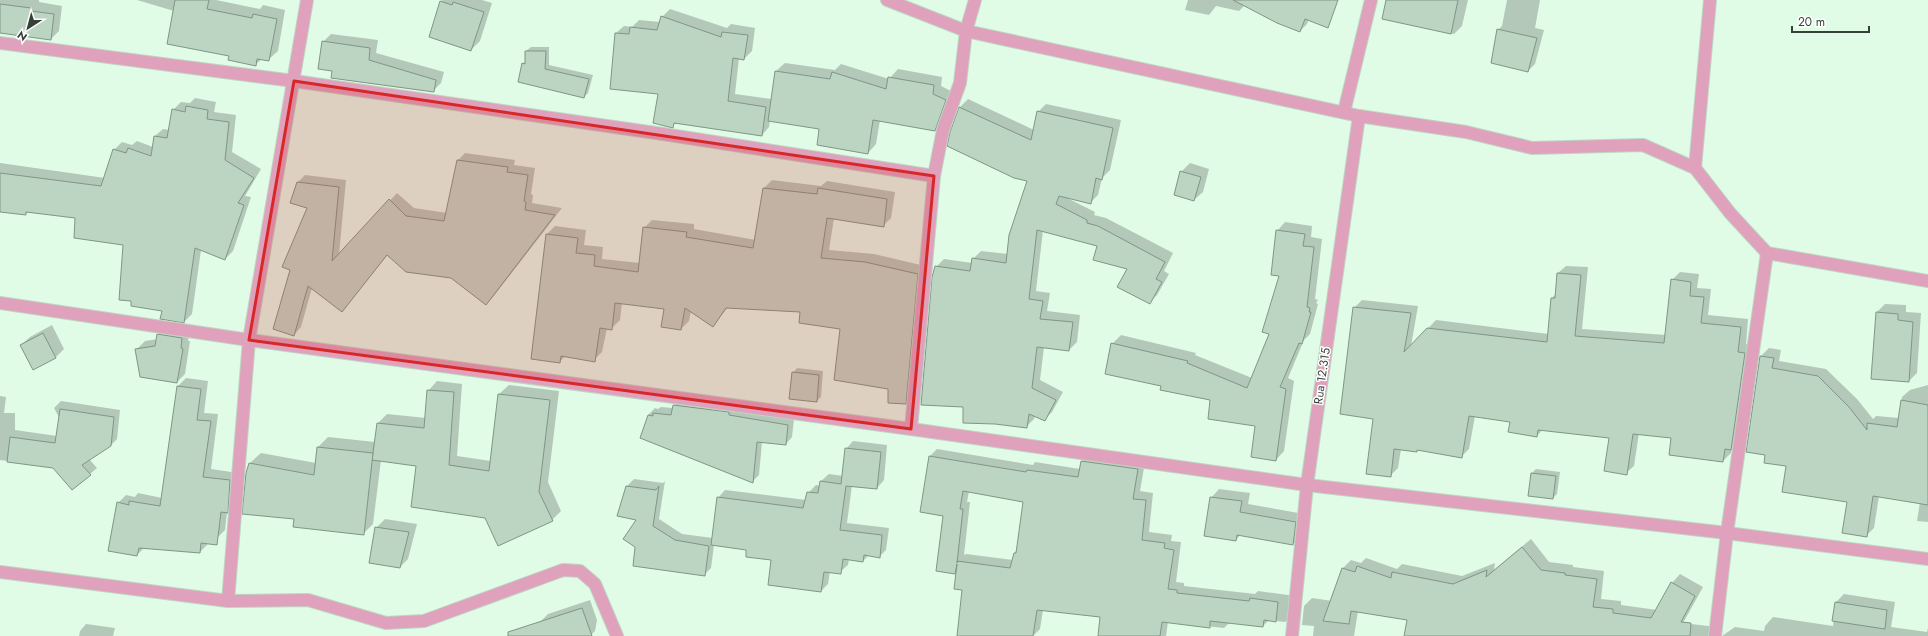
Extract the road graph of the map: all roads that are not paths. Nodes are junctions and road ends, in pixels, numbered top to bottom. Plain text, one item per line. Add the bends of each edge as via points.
1 (307, 0) edge
2 (887, 0) edge
3 (975, 0) edge
4 (1370, 0) edge
5 (1710, 0) edge
6 (966, 31) junction
7 (0, 43) edge
8 (294, 81) junction
9 (1344, 112) junction
10 (1359, 116) junction
11 (1695, 168) junction
12 (934, 176) junction
13 (1767, 253) junction
14 (1928, 281) edge
15 (0, 303) edge
16 (249, 340) junction
17 (911, 428) junction
18 (1307, 484) junction
19 (1727, 533) junction
20 (1928, 559) edge
21 (0, 572) edge
22 (228, 601) junction
23 (617, 636) edge
24 (1292, 636) edge
25 (1715, 636) edge

1 - 8 street
2 - 6 street
3 - 6 street
4 - 9 street
5 - 11 street
6 - 9 street
6 - 12 street via 960,83 944,130
7 - 8 street
8 - 12 street
8 - 16 street
9 - 10 street
10 - 11 street via 1466,132 1532,148 1643,145
10 - 18 street, Rua 12.315
11 - 13 street via 1730,213
12 - 17 street
13 - 14 street
13 - 19 street
15 - 16 street
16 - 17 street
16 - 22 street
17 - 18 street
18 - 19 street
18 - 24 street, Rua 12.315
19 - 20 street
19 - 25 street
21 - 22 street
22 - 23 street via 308,600 386,623 424,621 563,570 580,571 595,584

